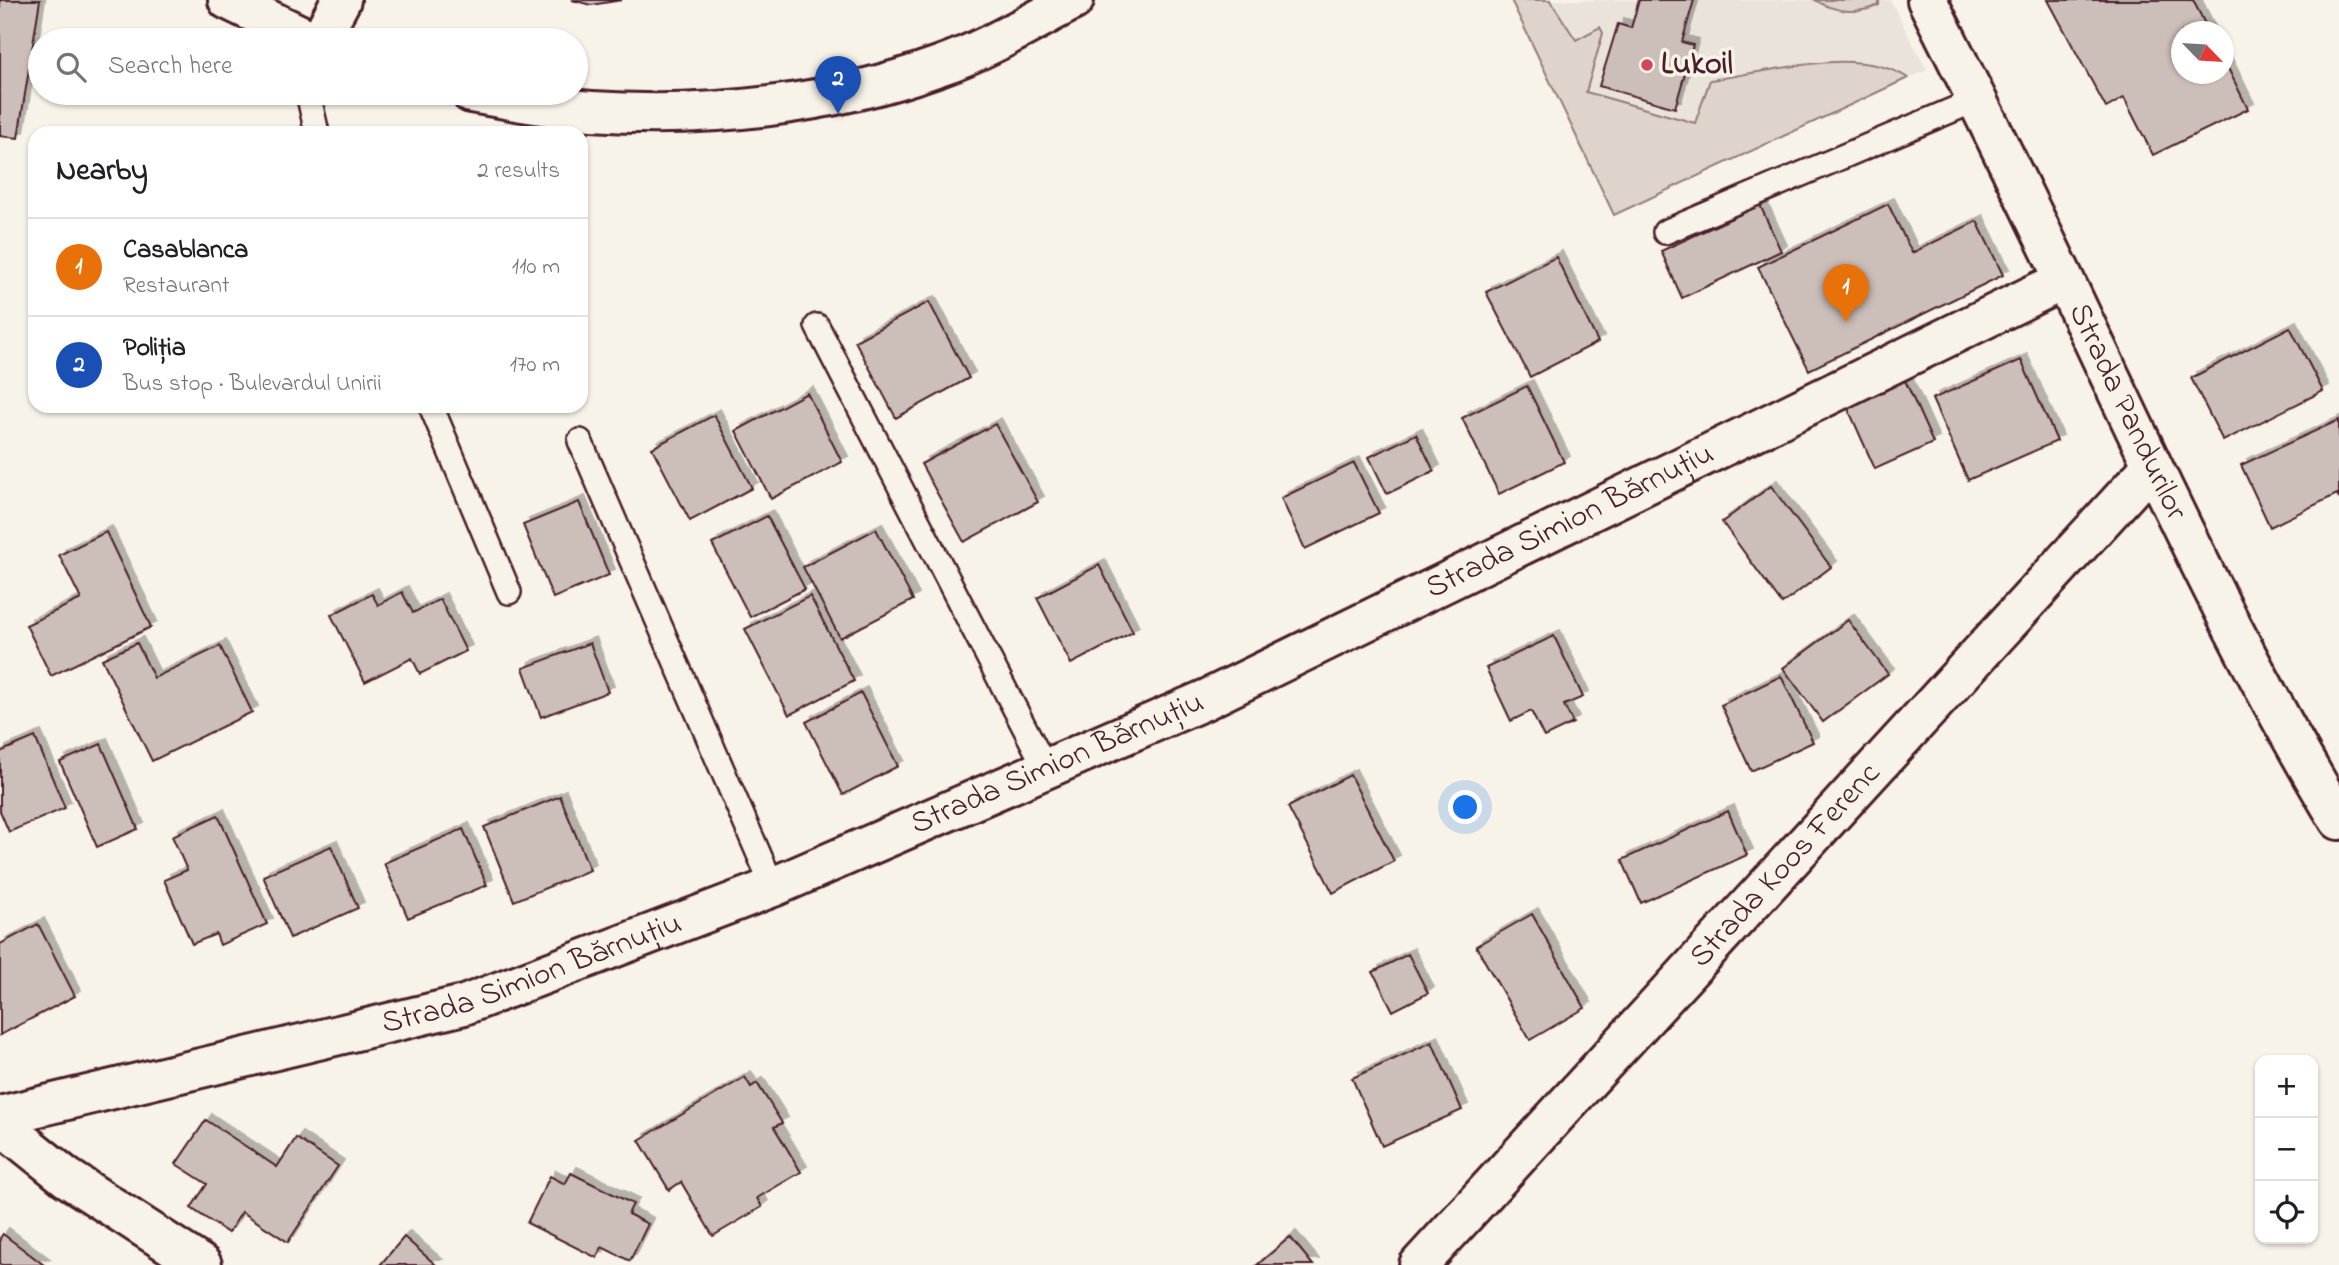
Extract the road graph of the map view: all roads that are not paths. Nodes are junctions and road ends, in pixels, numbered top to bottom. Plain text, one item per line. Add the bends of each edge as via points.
1 (228, 0) edge
2 (341, 0) edge
3 (1073, 0) edge
4 (1927, 0) edge
5 (286, 28) edge
6 (326, 28) edge
7 (1976, 100) junction
8 (311, 105) edge
9 (552, 105) edge
10 (315, 126) edge
11 (1665, 232) dead end
12 (2064, 280) junction
13 (817, 326) dead end
14 (434, 413) edge
15 (580, 441) dead end
16 (2151, 467) junction
17 (509, 592) dead end
18 (1046, 769) junction
19 (2339, 820) edge
20 (773, 887) junction
21 (0, 1116) edge
22 (0, 1124) edge
23 (202, 1265) edge
24 (1419, 1265) edge

1 - 5 main road
2 - 6 main road
3 - 9 main road via 942,65 868,88 680,112 592,111
4 - 7 main road, Strada Pandurilor
7 - 11 lane
7 - 12 main road, Strada Pandurilor
8 - 10 lane
12 - 16 main road, Strada Pandurilor
12 - 18 main road, Strada Simion Bărnuțiu via 1207,699
13 - 18 lane
14 - 17 lane
15 - 20 lane
16 - 19 main road, Strada Pandurilor via 2296,748
16 - 24 main road, Strada Koos Ferenc
18 - 20 main road, Strada Simion Bărnuțiu
20 - 21 main road, Strada Simion Bărnuțiu via 464,1005
22 - 23 main road via 66,1177

